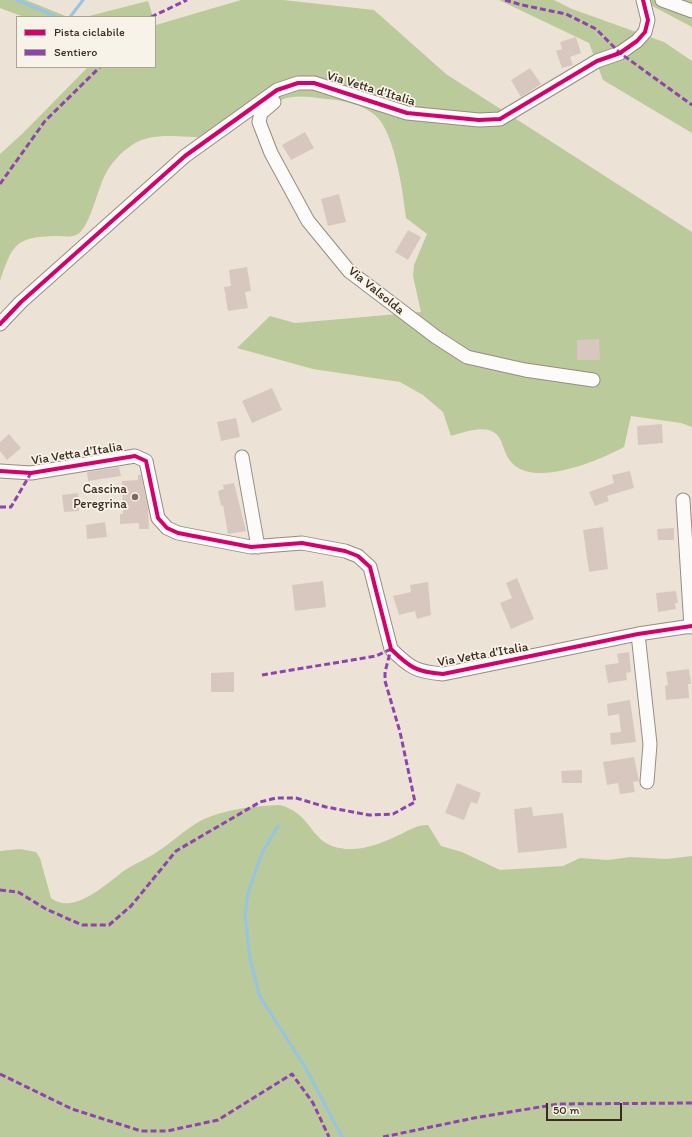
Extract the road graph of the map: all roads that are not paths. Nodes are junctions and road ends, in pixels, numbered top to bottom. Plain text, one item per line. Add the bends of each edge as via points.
1 (643, 0) edge
2 (662, 0) edge
3 (692, 11) edge
4 (298, 83) junction
5 (0, 324) edge
6 (593, 380) dead end
7 (242, 457) dead end
8 (0, 471) edge
9 (683, 500) dead end
10 (258, 547) junction
11 (692, 626) edge
12 (638, 634) junction
13 (647, 782) dead end

1 - 4 street, Via Vetta d'Italia via 648,20 645,32 637,41 620,53 597,61 500,119 479,120 407,113 314,82
2 - 3 street
4 - 5 street, Via Vetta d'Italia via 277,90 185,156 20,302
4 - 6 street, Via Valsolda via 261,112 258,122 271,153 308,221 349,271 436,337 467,357 525,370
7 - 10 street
8 - 10 street, Via Vetta d'Italia via 31,473 135,456 146,461 158,518 167,528 178,533
9 - 11 street
10 - 12 street, Via Vetta d'Italia via 302,543 358,556 370,567 392,650 423,673 443,674
11 - 12 street, Via Vetta d'Italia
12 - 13 street via 650,744

